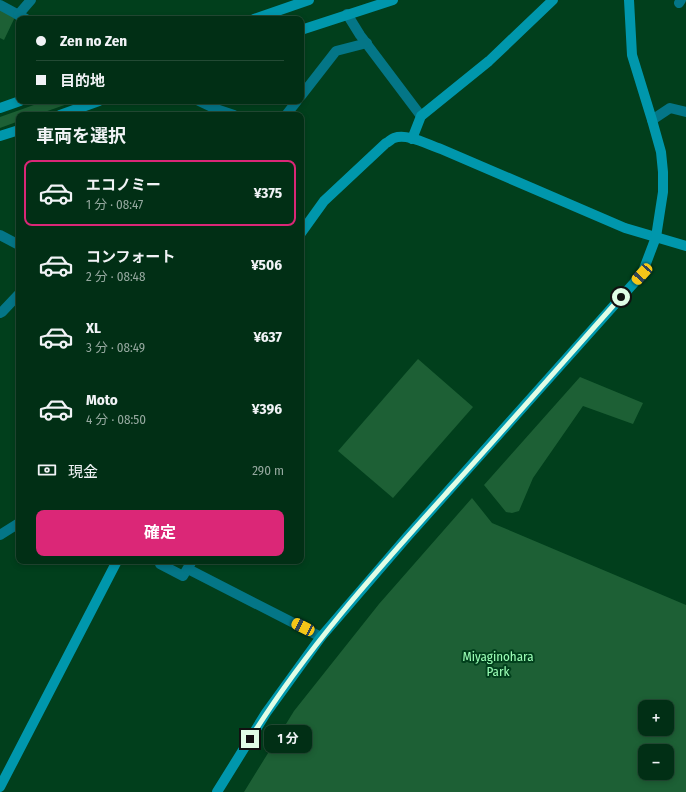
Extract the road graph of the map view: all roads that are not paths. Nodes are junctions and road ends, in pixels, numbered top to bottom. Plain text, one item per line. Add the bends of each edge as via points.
1 (31, 0) edge
2 (309, 0) edge
3 (393, 0) edge
4 (553, 0) edge
5 (629, 0) edge
6 (0, 6) edge
7 (347, 14) junction
8 (20, 16) edge
9 (23, 16) edge
10 (263, 16) edge
11 (304, 29) edge
12 (367, 43) junction
13 (304, 92) edge
14 (16, 102) edge
15 (91, 104) edge
16 (205, 104) edge
17 (295, 104) edge
18 (0, 108) edge
19 (68, 112) edge
20 (225, 112) edge
21 (288, 112) edge
22 (686, 112) edge
23 (420, 116) junction
24 (652, 120) junction
25 (16, 131) edge
26 (0, 136) edge
27 (412, 139) junction
28 (304, 229) edge
29 (0, 235) edge
30 (656, 237) junction
31 (16, 243) edge
32 (686, 246) edge
33 (16, 297) edge
34 (0, 313) edge
35 (16, 525) edge
36 (0, 535) edge
37 (116, 564) edge
38 (160, 564) dead end
39 (190, 565) edge
40 (321, 637) junction
41 (0, 787) edge
42 (217, 792) edge

1 - 9 street
2 - 10 street
3 - 7 street
4 - 23 street via 489,60
5 - 24 street via 632,55
6 - 8 street
7 - 11 street
7 - 12 street
12 - 13 street via 336,52
12 - 23 street
14 - 18 street
15 - 19 street
16 - 20 street
17 - 21 street
22 - 24 street via 670,108
23 - 27 street
24 - 30 street via 661,152 663,172 663,192
25 - 26 street
27 - 28 street via 395,138 386,143 324,201
27 - 30 street via 626,228
29 - 31 street
30 - 32 street
30 - 40 street via 642,274
33 - 34 street
35 - 36 street
37 - 41 street
38 - 39 street via 183,576
39 - 40 street
40 - 42 street via 266,713

